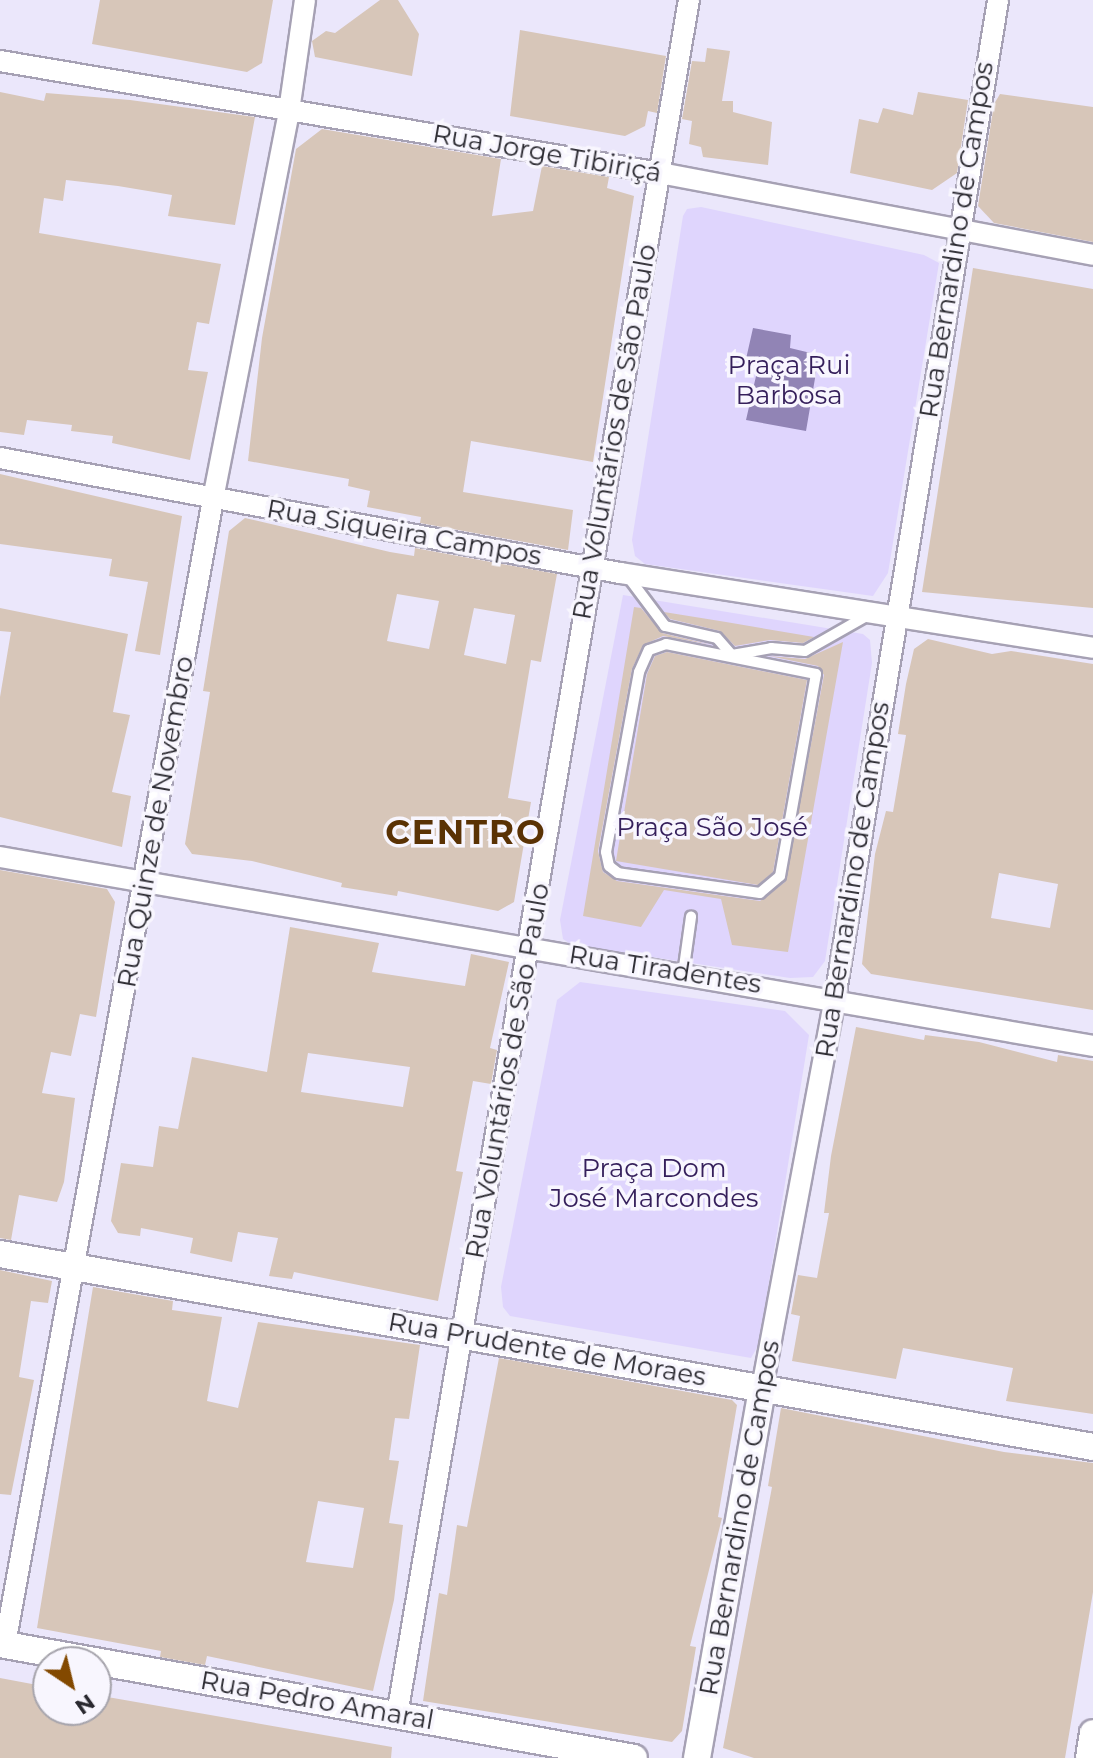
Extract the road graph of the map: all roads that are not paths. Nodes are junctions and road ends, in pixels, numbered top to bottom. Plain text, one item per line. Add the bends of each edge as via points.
1 (305, 0) edge
2 (689, 0) edge
3 (998, 0) edge
4 (0, 61) edge
5 (289, 111) junction
6 (660, 173) junction
7 (957, 229) junction
8 (1093, 255) edge
9 (0, 458) edge
10 (213, 499) junction
11 (592, 568) junction
12 (623, 573) junction
13 (874, 612) junction
14 (896, 616) junction
15 (1093, 648) edge
16 (732, 655) junction
17 (0, 857) edge
18 (146, 884) junction
19 (691, 917) dead end
20 (530, 948) junction
21 (683, 974) junction
22 (835, 998) junction
23 (1093, 1046) edge
24 (0, 1254) edge
25 (71, 1267) junction
26 (462, 1334) junction
27 (762, 1388) junction
28 (1093, 1447) edge
29 (2, 1644) edge
30 (397, 1715) junction
31 (1093, 1733) edge
32 (634, 1758) edge
33 (697, 1758) edge
34 (1089, 1758) edge

1 - 5 street, Rua Quinze de Novembro
2 - 6 street, Rua Voluntários de São Paulo
3 - 7 street, Rua Bernardino de Campos
4 - 5 street, Rua Jorge Tibiriçá
5 - 6 street, Rua Jorge Tibiriçá
5 - 10 street, Rua Quinze de Novembro
6 - 7 street, Rua Jorge Tibiriçá
6 - 11 street, Rua Voluntários de São Paulo
7 - 8 street, Rua Jorge Tibiriçá
7 - 14 street, Rua Bernardino de Campos
9 - 10 street, Rua Siqueira Campos
10 - 11 street, Rua Siqueira Campos
10 - 18 street, Rua Quinze de Novembro
11 - 12 street, Rua Siqueira Campos
11 - 20 street, Rua Voluntários de São Paulo
12 - 13 street, Rua Siqueira Campos
12 - 16 lane via 665,626 717,638
13 - 14 street, Rua Siqueira Campos
13 - 16 lane via 805,651 771,648
14 - 15 street, Rua Siqueira Campos
14 - 22 street, Rua Bernardino de Campos
16 - 16 lane via 812,670 818,680 780,876 760,893 618,873 609,866 606,852 639,672 649,650 666,644
17 - 18 street, Rua Tiradentes
18 - 20 street, Rua Tiradentes
18 - 25 street, Rua Quinze de Novembro
19 - 21 lane
20 - 21 street, Rua Tiradentes
20 - 26 street, Rua Voluntários de São Paulo
21 - 22 street, Rua Tiradentes
22 - 23 street, Rua Tiradentes
22 - 27 street, Rua Bernardino de Campos
24 - 25 street, Rua Prudente de Moraes
25 - 26 street, Rua Prudente de Moraes
25 - 29 street, Rua Quinze de Novembro
26 - 27 street, Rua Prudente de Moraes
26 - 30 street, Rua Voluntários de São Paulo
27 - 28 street, Rua Prudente de Moraes
27 - 33 street, Rua Bernardino de Campos
29 - 30 street, Rua Pedro Amaral
30 - 32 street, Rua Pedro Amaral
31 - 34 street

